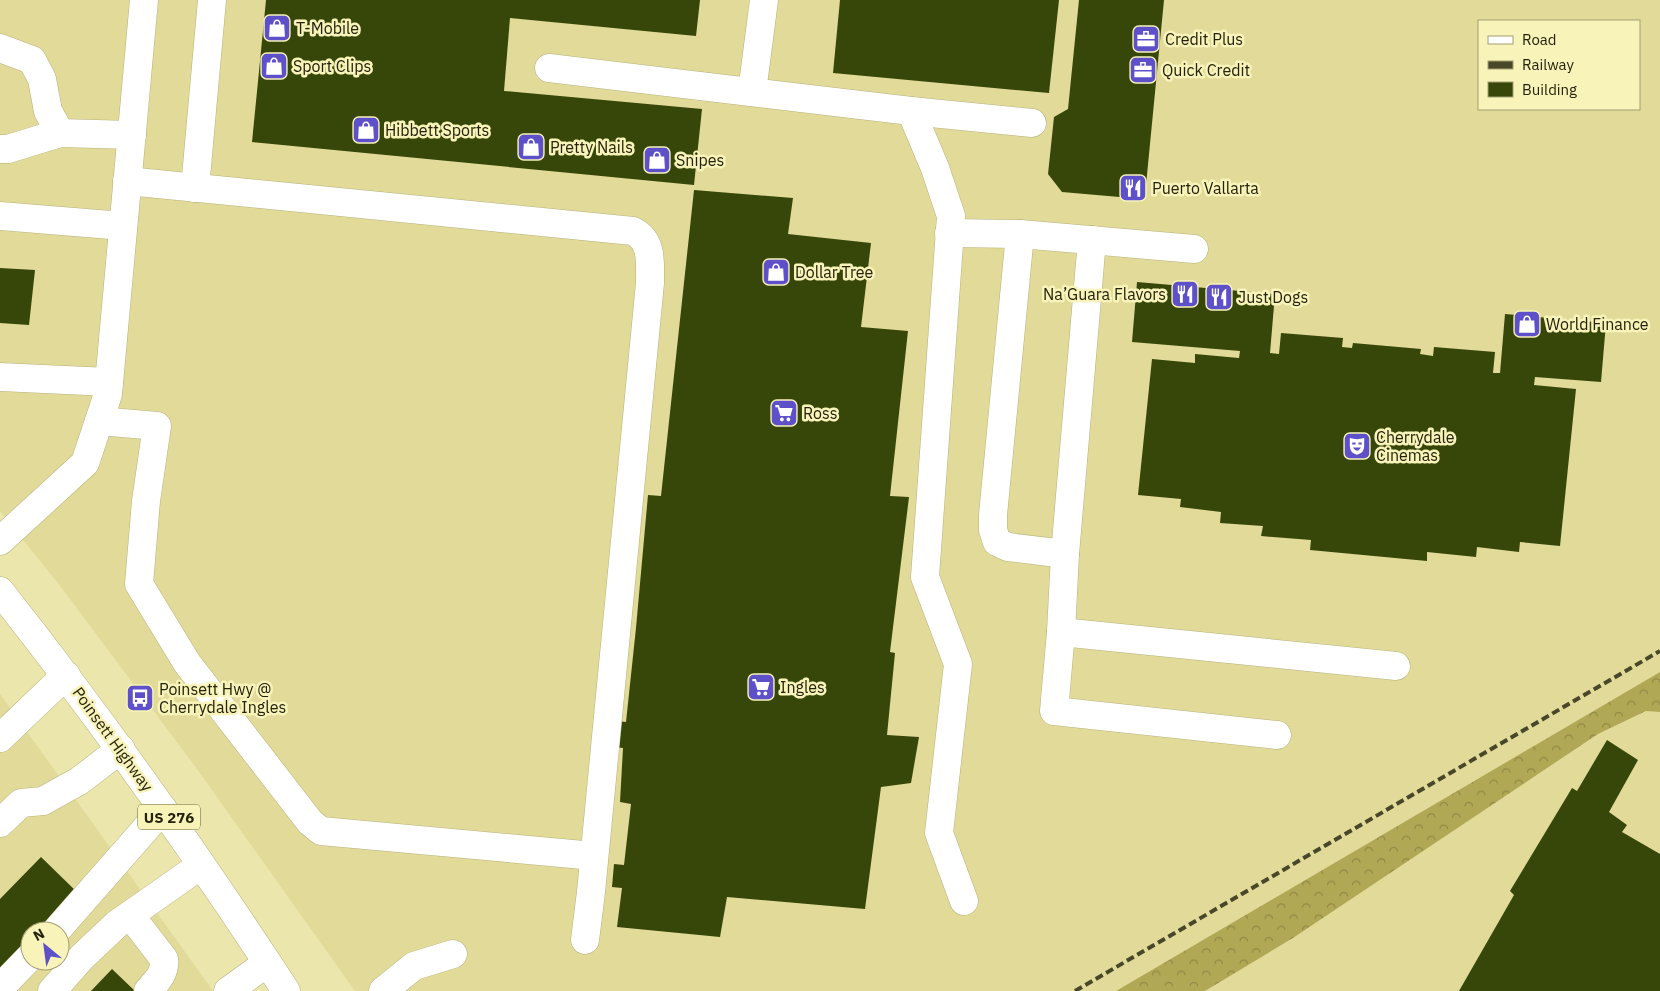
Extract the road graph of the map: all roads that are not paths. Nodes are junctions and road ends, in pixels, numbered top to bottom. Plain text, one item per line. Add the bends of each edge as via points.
1 (144, 0) edge
2 (212, 0) edge
3 (764, 0) edge
4 (0, 48) edge
5 (549, 68) dead end
6 (752, 92) junction
7 (911, 111) junction
8 (1032, 123) dead end
9 (60, 133) junction
10 (132, 135) junction
11 (0, 149) edge
12 (127, 181) junction
13 (195, 188) junction
14 (0, 216) edge
15 (123, 226) junction
16 (949, 233) junction
17 (1020, 234) junction
18 (1092, 240) junction
19 (1194, 249) dead end
20 (0, 377) edge
21 (109, 382) junction
22 (99, 421) junction
23 (0, 541) edge
24 (1065, 554) junction
25 (0, 591) edge
26 (1061, 632) junction
27 (1396, 666) dead end
28 (66, 675) junction
29 (1277, 735) dead end
30 (0, 738) edge
31 (121, 749) junction
32 (164, 809) junction
33 (0, 823) edge
34 (594, 856) junction
35 (201, 865) junction
36 (964, 901) dead end
37 (130, 915) junction
38 (65, 921) edge
39 (585, 940) dead end
40 (453, 954) dead end
41 (268, 963) junction
42 (20, 967) edge
43 (0, 988) edge
44 (52, 991) edge
45 (148, 991) edge
46 (228, 991) edge
47 (286, 991) edge
48 (383, 991) edge

1 - 10 main road
2 - 13 main road
3 - 6 main road
4 - 9 main road via 32,60 42,79 48,111
5 - 6 main road
6 - 7 main road
7 - 8 main road
7 - 16 main road via 951,216
9 - 10 main road
9 - 11 main road
10 - 12 main road
12 - 13 main road
12 - 15 main road
13 - 34 main road via 633,231 646,242 650,283
14 - 15 main road
15 - 21 main road
16 - 17 main road
16 - 36 main road via 925,577 958,664 939,832
17 - 18 main road
17 - 24 main road via 993,530 997,542 1008,547
18 - 19 main road
18 - 24 main road
20 - 21 main road
21 - 22 main road
22 - 23 main road via 85,463
22 - 34 main road via 157,426 139,584 187,663 304,814 321,831
24 - 26 main road
25 - 28 main road, Poinsett Highway / US 276
26 - 27 main road
26 - 29 main road via 1054,711
28 - 30 main road
28 - 31 main road, Poinsett Highway / US 276
31 - 32 main road, Poinsett Highway / US 276
31 - 33 main road via 79,781 43,801 21,803
32 - 35 main road, Poinsett Highway / US 276
32 - 38 main road
34 - 39 main road
35 - 37 main road
35 - 41 main road, Poinsett Highway / US 276
37 - 44 main road via 82,957
37 - 45 main road via 164,960 165,967
40 - 48 main road via 414,966
41 - 46 main road
41 - 47 main road, Poinsett Highway / US 276
42 - 43 main road

